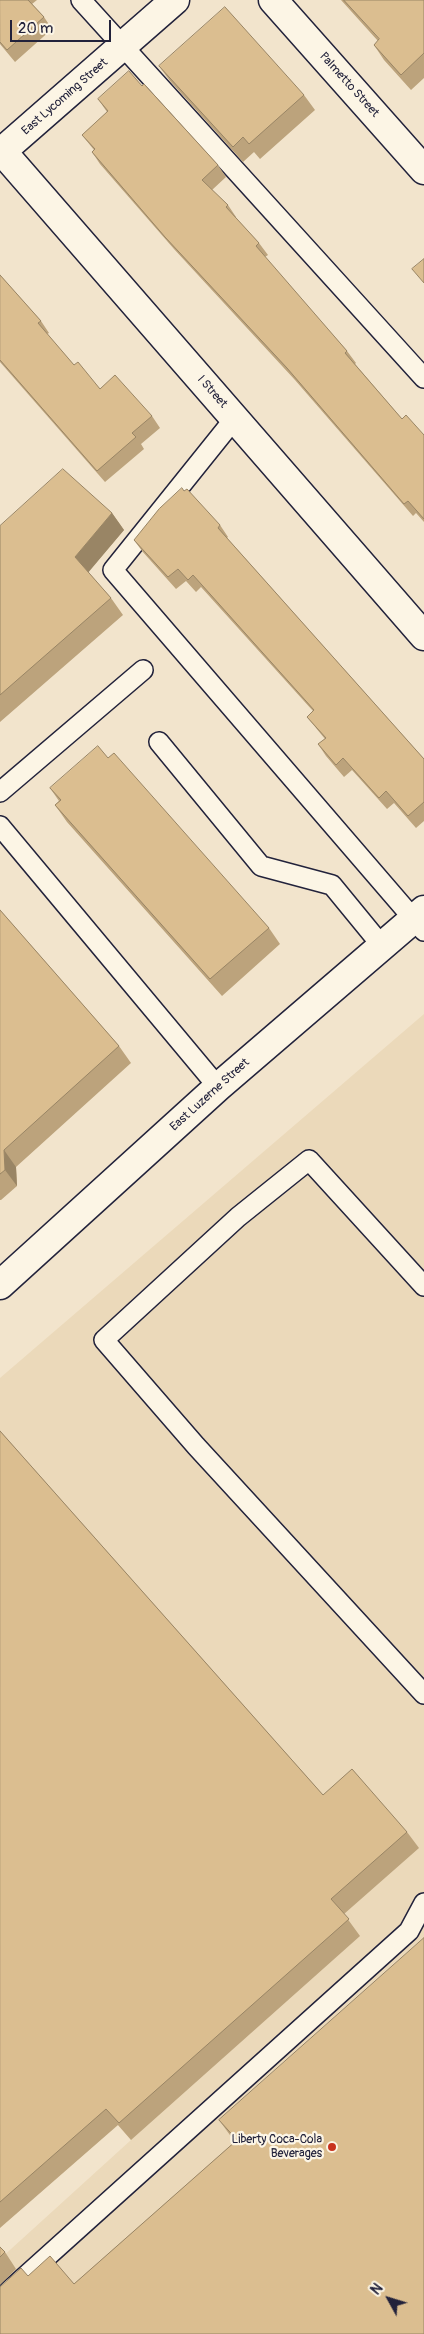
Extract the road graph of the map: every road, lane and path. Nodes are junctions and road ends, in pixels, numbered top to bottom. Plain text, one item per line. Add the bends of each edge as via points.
1 (81, 0) edge
2 (175, 0) edge
3 (274, 0) edge
4 (123, 46) junction
5 (1, 151) edge
6 (424, 170) edge
7 (424, 378) edge
8 (235, 418) junction
9 (424, 636) edge
10 (143, 670) dead end
11 (159, 742) dead end
12 (0, 792) edge
13 (0, 826) edge
14 (420, 920) edge
15 (382, 946) junction
16 (218, 1087) junction
17 (0, 1285) edge
18 (424, 1286) edge
19 (424, 1694) edge
20 (424, 1903) edge
21 (0, 2299) edge

1 - 4 lane
2 - 4 street, East Lycoming Street
3 - 6 street, Palmetto Street
4 - 5 street, East Lycoming Street
4 - 7 lane
5 - 8 street, I Street
8 - 9 street, I Street
8 - 14 lane via 113,570
10 - 12 lane
11 - 15 lane via 261,866 332,885
13 - 16 lane
14 - 15 street, East Luzerne Street
15 - 16 street, East Luzerne Street
16 - 17 street, East Luzerne Street
18 - 19 lane via 309,1160 238,1217 104,1340
20 - 21 lane via 409,1932

